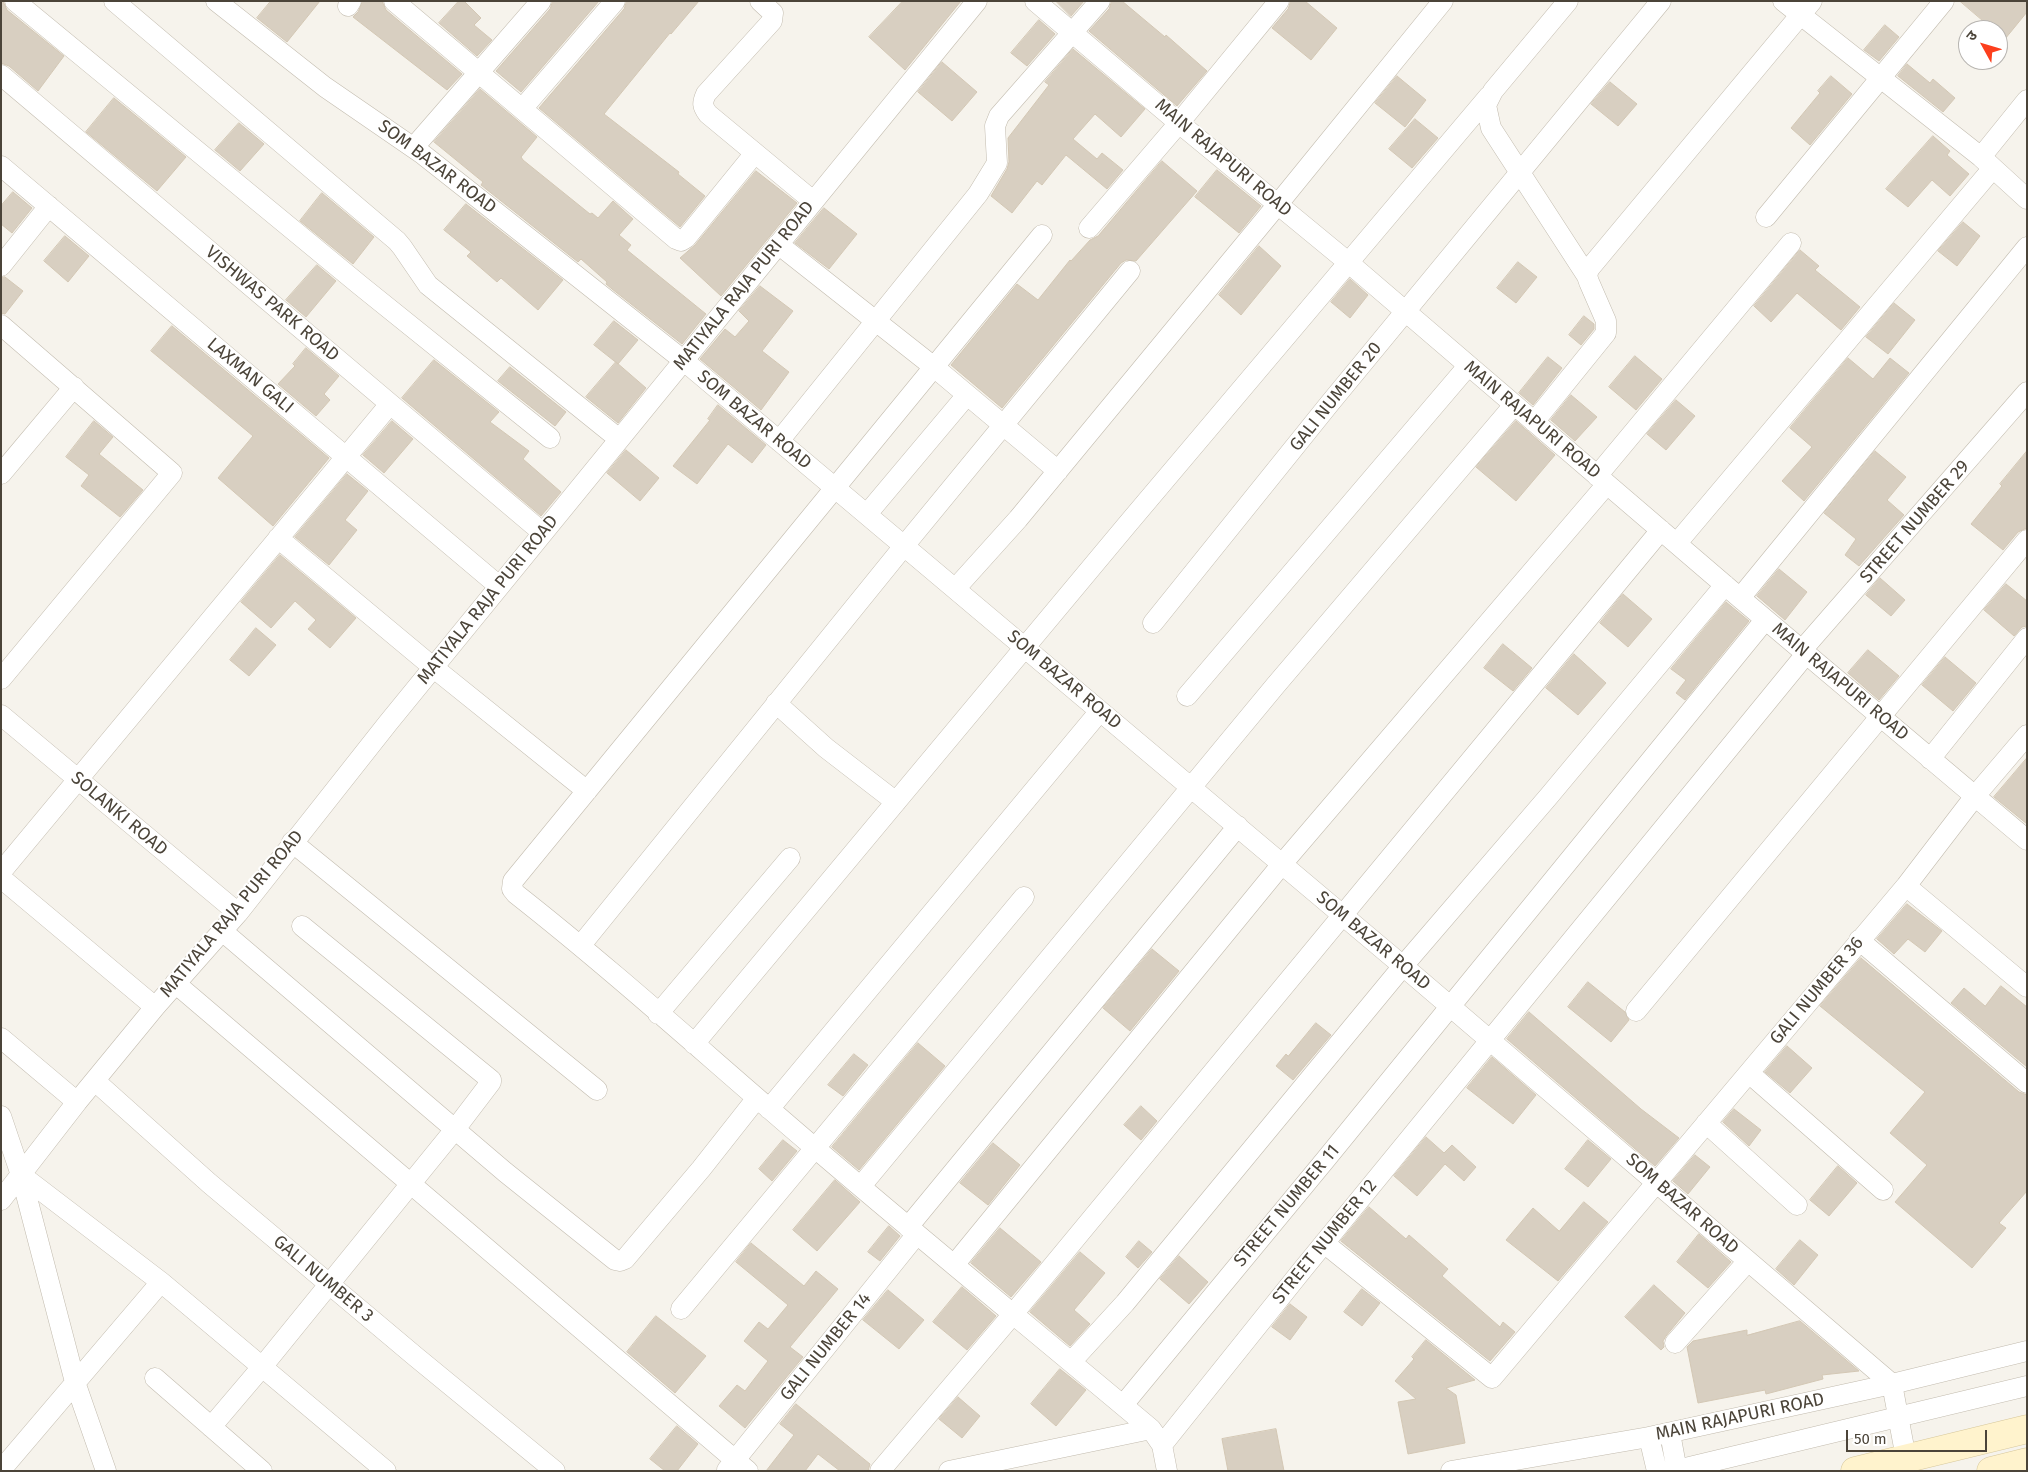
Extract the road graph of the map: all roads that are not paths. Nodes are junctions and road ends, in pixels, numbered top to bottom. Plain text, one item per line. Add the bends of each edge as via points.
1 (15, 1) edge
2 (114, 1) edge
3 (216, 1) edge
4 (394, 1) edge
5 (541, 1) edge
6 (615, 1) edge
7 (760, 1) edge
8 (977, 1) edge
9 (1035, 1) edge
10 (1100, 1) edge
11 (1279, 1) edge
12 (1443, 1) edge
13 (1568, 1) edge
14 (1660, 1) edge
15 (1783, 1) edge
16 (1944, 1) edge
17 (1806, 8) edge
18 (1073, 33) junction
19 (478, 74) junction
20 (1, 75) edge
21 (1881, 80) junction
22 (1489, 96) junction
23 (2027, 100) edge
24 (522, 109) junction
25 (1179, 123) junction
26 (414, 147) junction
27 (755, 153) junction
28 (1987, 163) junction
29 (1, 166) edge
30 (1520, 170) junction
31 (2027, 199) edge
32 (813, 201) junction
33 (1278, 204) junction
34 (49, 206) junction
35 (1766, 218) dead end
36 (1088, 228) dead end
37 (1042, 235) dead end
38 (1791, 243) dead end
39 (778, 244) junction
40 (2027, 247) edge
41 (1350, 263) junction
42 (1, 266) edge
43 (1130, 271) dead end
44 (1588, 276) junction
45 (1406, 312) junction
46 (876, 320) junction
47 (1, 325) edge
48 (683, 360) junction
49 (1468, 366) junction
50 (934, 367) junction
51 (74, 387) junction
52 (2027, 392) edge
53 (967, 396) junction
54 (390, 404) junction
55 (1514, 405) junction
56 (1534, 422) junction
57 (1003, 426) junction
58 (550, 438) dead end
59 (619, 439) junction
60 (779, 441) junction
61 (345, 457) junction
62 (1058, 471) junction
63 (1, 474) edge
64 (1602, 480) junction
65 (834, 488) junction
66 (867, 514) junction
67 (1661, 530) junction
68 (543, 533) junction
69 (278, 538) junction
70 (2027, 540) edge
71 (1677, 543) junction
72 (904, 546) junction
73 (500, 586) junction
74 (955, 589) junction
75 (1732, 591) junction
76 (1765, 620) junction
77 (1153, 623) dead end
78 (2027, 638) edge
79 (1025, 648) junction
80 (1804, 652) junction
81 (434, 668) junction
82 (1, 679) edge
83 (1187, 696) dead end
84 (776, 703) junction
85 (1100, 711) junction
86 (1, 714) edge
87 (1881, 716) junction
88 (2027, 735) edge
89 (1930, 759) junction
90 (77, 779) junction
91 (1191, 788) junction
92 (587, 791) junction
93 (1975, 796) junction
94 (896, 802) junction
95 (1238, 826) junction
96 (2027, 840) edge
97 (292, 842) junction
98 (790, 858) dead end
99 (1282, 864) junction
100 (1, 872) edge
101 (1, 878) edge
102 (1906, 886) junction
103 (1024, 897) dead end
104 (238, 913) junction
105 (1342, 915) junction
106 (302, 926) dead end
107 (221, 930) junction
108 (1859, 940) junction
109 (581, 945) junction
110 (1403, 966) junction
111 (175, 983) junction
112 (2027, 987) edge
113 (1450, 1006) junction
114 (154, 1007) junction
115 (1636, 1011) dead end
116 (658, 1014) junction
117 (1, 1038) edge
118 (1490, 1040) junction
119 (694, 1044) junction
120 (1749, 1073) junction
121 (94, 1081) junction
122 (2027, 1083) edge
123 (597, 1090) dead end
124 (77, 1102) junction
125 (763, 1104) junction
126 (1, 1116) edge
127 (1706, 1123) junction
128 (456, 1128) junction
129 (816, 1149) junction
130 (21, 1175) junction
131 (1657, 1183) junction
132 (411, 1184) junction
133 (861, 1186) junction
134 (1883, 1190) dead end
135 (1, 1200) edge
136 (1797, 1205) dead end
137 (912, 1231) junction
138 (1324, 1243) junction
139 (1748, 1261) junction
140 (954, 1265) junction
141 (161, 1282) junction
142 (329, 1284) junction
143 (682, 1308) dead end
144 (1013, 1314) junction
145 (1675, 1343) dead end
146 (2027, 1351) edge
147 (1071, 1362) junction
148 (262, 1367) junction
149 (155, 1378) dead end
150 (75, 1382) junction
151 (1892, 1384) junction
152 (2027, 1386) edge
153 (1123, 1405) junction
154 (1898, 1416) junction
155 (210, 1426) junction
156 (2027, 1429) edge
157 (1670, 1433) junction
158 (1157, 1437) junction
159 (1650, 1437) junction
160 (1906, 1458) junction
161 (2027, 1462) edge
162 (737, 1467) edge
163 (1, 1470) edge
164 (1677, 1470) edge
165 (106, 1471) edge
166 (262, 1471) edge
167 (386, 1471) edge
168 (555, 1471) edge
169 (880, 1471) edge
170 (949, 1471) edge
171 (1167, 1471) edge
172 (1451, 1471) edge
173 (1657, 1471) edge
174 (1855, 1471) edge
175 (1991, 1471) edge

1 - 58 street
2 - 59 street via 397,241 428,285
3 - 26 street, SOM BAZAR ROAD via 326,87
4 - 19 street
5 - 19 street
6 - 24 street
7 - 27 street via 772,13 772,20 702,102 708,114
8 - 32 street, MATIYALA RAJA PURI ROAD
9 - 18 street, MAIN RAJAPURI ROAD
10 - 18 street
11 - 25 street
12 - 33 street
13 - 22 street
14 - 30 street, GALI NUMBER 20
15 - 17 street
16 - 21 street
17 - 21 street
17 - 44 street via 1594,262
18 - 25 street, MAIN RAJAPURI ROAD
18 - 46 street via 999,116 995,126 997,163 978,194
19 - 24 street
19 - 26 street
20 - 54 street, VISHWAS PARK ROAD
21 - 28 street
21 - 35 street
22 - 30 street via 1486,105 1491,128
22 - 41 street
23 - 28 street
24 - 27 street via 681,241
25 - 33 street, MAIN RAJAPURI ROAD
25 - 36 street
26 - 48 street, SOM BAZAR ROAD
27 - 32 street
28 - 31 street
28 - 71 street
29 - 34 street, LAXMAN GALI
30 - 44 street
30 - 45 street, GALI NUMBER 20
32 - 39 street, MATIYALA RAJA PURI ROAD
33 - 41 street, MAIN RAJAPURI ROAD
33 - 62 street
34 - 42 street
34 - 61 street, LAXMAN GALI
37 - 50 street
38 - 64 street
39 - 46 street
39 - 48 street, MATIYALA RAJA PURI ROAD
40 - 75 street
41 - 45 street, MAIN RAJAPURI ROAD
41 - 79 street
43 - 57 street
44 - 56 street via 1606,321 1606,333
45 - 49 street, MAIN RAJAPURI ROAD
45 - 77 street, GALI NUMBER 20
46 - 50 street
46 - 60 street
47 - 51 street
48 - 59 street, MATIYALA RAJA PURI ROAD
48 - 60 street, SOM BAZAR ROAD
49 - 55 street, MAIN RAJAPURI ROAD
49 - 83 street
50 - 53 street
50 - 65 street
51 - 63 street
51 - 82 street via 172,473
52 - 80 street, STREET NUMBER 29
53 - 57 street
53 - 66 street
54 - 61 street
54 - 68 street, VISHWAS PARK ROAD
55 - 56 street, MAIN RAJAPURI ROAD
55 - 91 street
56 - 64 street, MAIN RAJAPURI ROAD
57 - 62 street
57 - 72 street
59 - 68 street, MATIYALA RAJA PURI ROAD
60 - 65 street, SOM BAZAR ROAD
61 - 69 street
61 - 73 street, LAXMAN GALI
62 - 74 street
64 - 67 street, MAIN RAJAPURI ROAD
64 - 99 street
65 - 66 street, SOM BAZAR ROAD
65 - 92 street
66 - 72 street, SOM BAZAR ROAD
67 - 71 street, MAIN RAJAPURI ROAD
67 - 105 street
68 - 73 street, MATIYALA RAJA PURI ROAD
69 - 81 street
69 - 90 street
70 - 87 street
71 - 75 street, MAIN RAJAPURI ROAD
72 - 74 street, SOM BAZAR ROAD
72 - 84 street
73 - 81 street, MATIYALA RAJA PURI ROAD
74 - 79 street, SOM BAZAR ROAD
75 - 76 street, MAIN RAJAPURI ROAD
75 - 110 street
76 - 80 street, MAIN RAJAPURI ROAD
76 - 113 street, STREET NUMBER 11
78 - 89 street
79 - 85 street, SOM BAZAR ROAD
79 - 94 street
80 - 87 street, MAIN RAJAPURI ROAD
80 - 118 street, STREET NUMBER 29
81 - 92 street
81 - 97 street, MATIYALA RAJA PURI ROAD
84 - 94 street via 826,748
84 - 109 street
85 - 91 street, SOM BAZAR ROAD
85 - 125 street
86 - 90 street, SOLANKI ROAD
87 - 89 street, MAIN RAJAPURI ROAD
87 - 115 street
88 - 93 street, GALI NUMBER 36
89 - 93 street, MAIN RAJAPURI ROAD
90 - 100 street
90 - 104 street, SOLANKI ROAD
91 - 95 street, SOM BAZAR ROAD
91 - 133 street
92 - 109 street via 513,881 512,889
93 - 96 street, MAIN RAJAPURI ROAD
93 - 102 street, GALI NUMBER 36
94 - 119 street
95 - 99 street, SOM BAZAR ROAD
95 - 137 street, GALI NUMBER 14
97 - 104 street, MATIYALA RAJA PURI ROAD
97 - 123 street
98 - 116 street
99 - 105 street, SOM BAZAR ROAD
99 - 140 street
101 - 114 street
102 - 108 street, GALI NUMBER 36
102 - 112 street
103 - 129 street
104 - 107 street, MATIYALA RAJA PURI ROAD
105 - 110 street, SOM BAZAR ROAD
105 - 144 street
106 - 128 street via 491,1080
107 - 111 street, MATIYALA RAJA PURI ROAD
107 - 128 street
108 - 120 street, GALI NUMBER 36
108 - 122 street
109 - 116 street
110 - 113 street, SOM BAZAR ROAD
110 - 147 street via 1132,1296
111 - 114 street, MATIYALA RAJA PURI ROAD
111 - 132 street
113 - 118 street, SOM BAZAR ROAD
113 - 153 street, STREET NUMBER 11
114 - 121 street, MATIYALA RAJA PURI ROAD
116 - 119 street
117 - 124 street
118 - 131 street, SOM BAZAR ROAD
118 - 138 street, STREET NUMBER 12
119 - 125 street
120 - 127 street, GALI NUMBER 36
120 - 134 street
121 - 124 street, MATIYALA RAJA PURI ROAD
121 - 142 street, GALI NUMBER 3
124 - 130 street, MATIYALA RAJA PURI ROAD
125 - 128 street via 620,1261 611,1258
125 - 129 street
126 - 130 street
127 - 131 street, GALI NUMBER 36
127 - 136 street
128 - 132 street
129 - 133 street
129 - 143 street
130 - 135 street, MATIYALA RAJA PURI ROAD
130 - 141 street
130 - 150 street
131 - 138 street, GALI NUMBER 36 via 1492,1378
131 - 139 street, SOM BAZAR ROAD
132 - 142 street
132 - 162 street
133 - 137 street
137 - 140 street
137 - 162 street, GALI NUMBER 14
138 - 158 street, STREET NUMBER 12
139 - 145 street
139 - 151 street, SOM BAZAR ROAD
140 - 144 street
141 - 148 street
141 - 150 street
142 - 148 street
142 - 168 street, GALI NUMBER 3
144 - 147 street
144 - 169 street
146 - 151 street, MAIN RAJAPURI ROAD
147 - 153 street
148 - 155 street
148 - 167 street
149 - 155 street
150 - 163 street
150 - 165 street
151 - 154 street
151 - 157 street, MAIN RAJAPURI ROAD
152 - 154 street
153 - 158 street
154 - 160 street
154 - 164 street
155 - 166 street
156 - 160 main road
157 - 159 street, MAIN RAJAPURI ROAD
157 - 164 street
158 - 170 street
158 - 171 street
159 - 172 street, MAIN RAJAPURI ROAD
159 - 173 street
160 - 174 main road
161 - 175 main road

